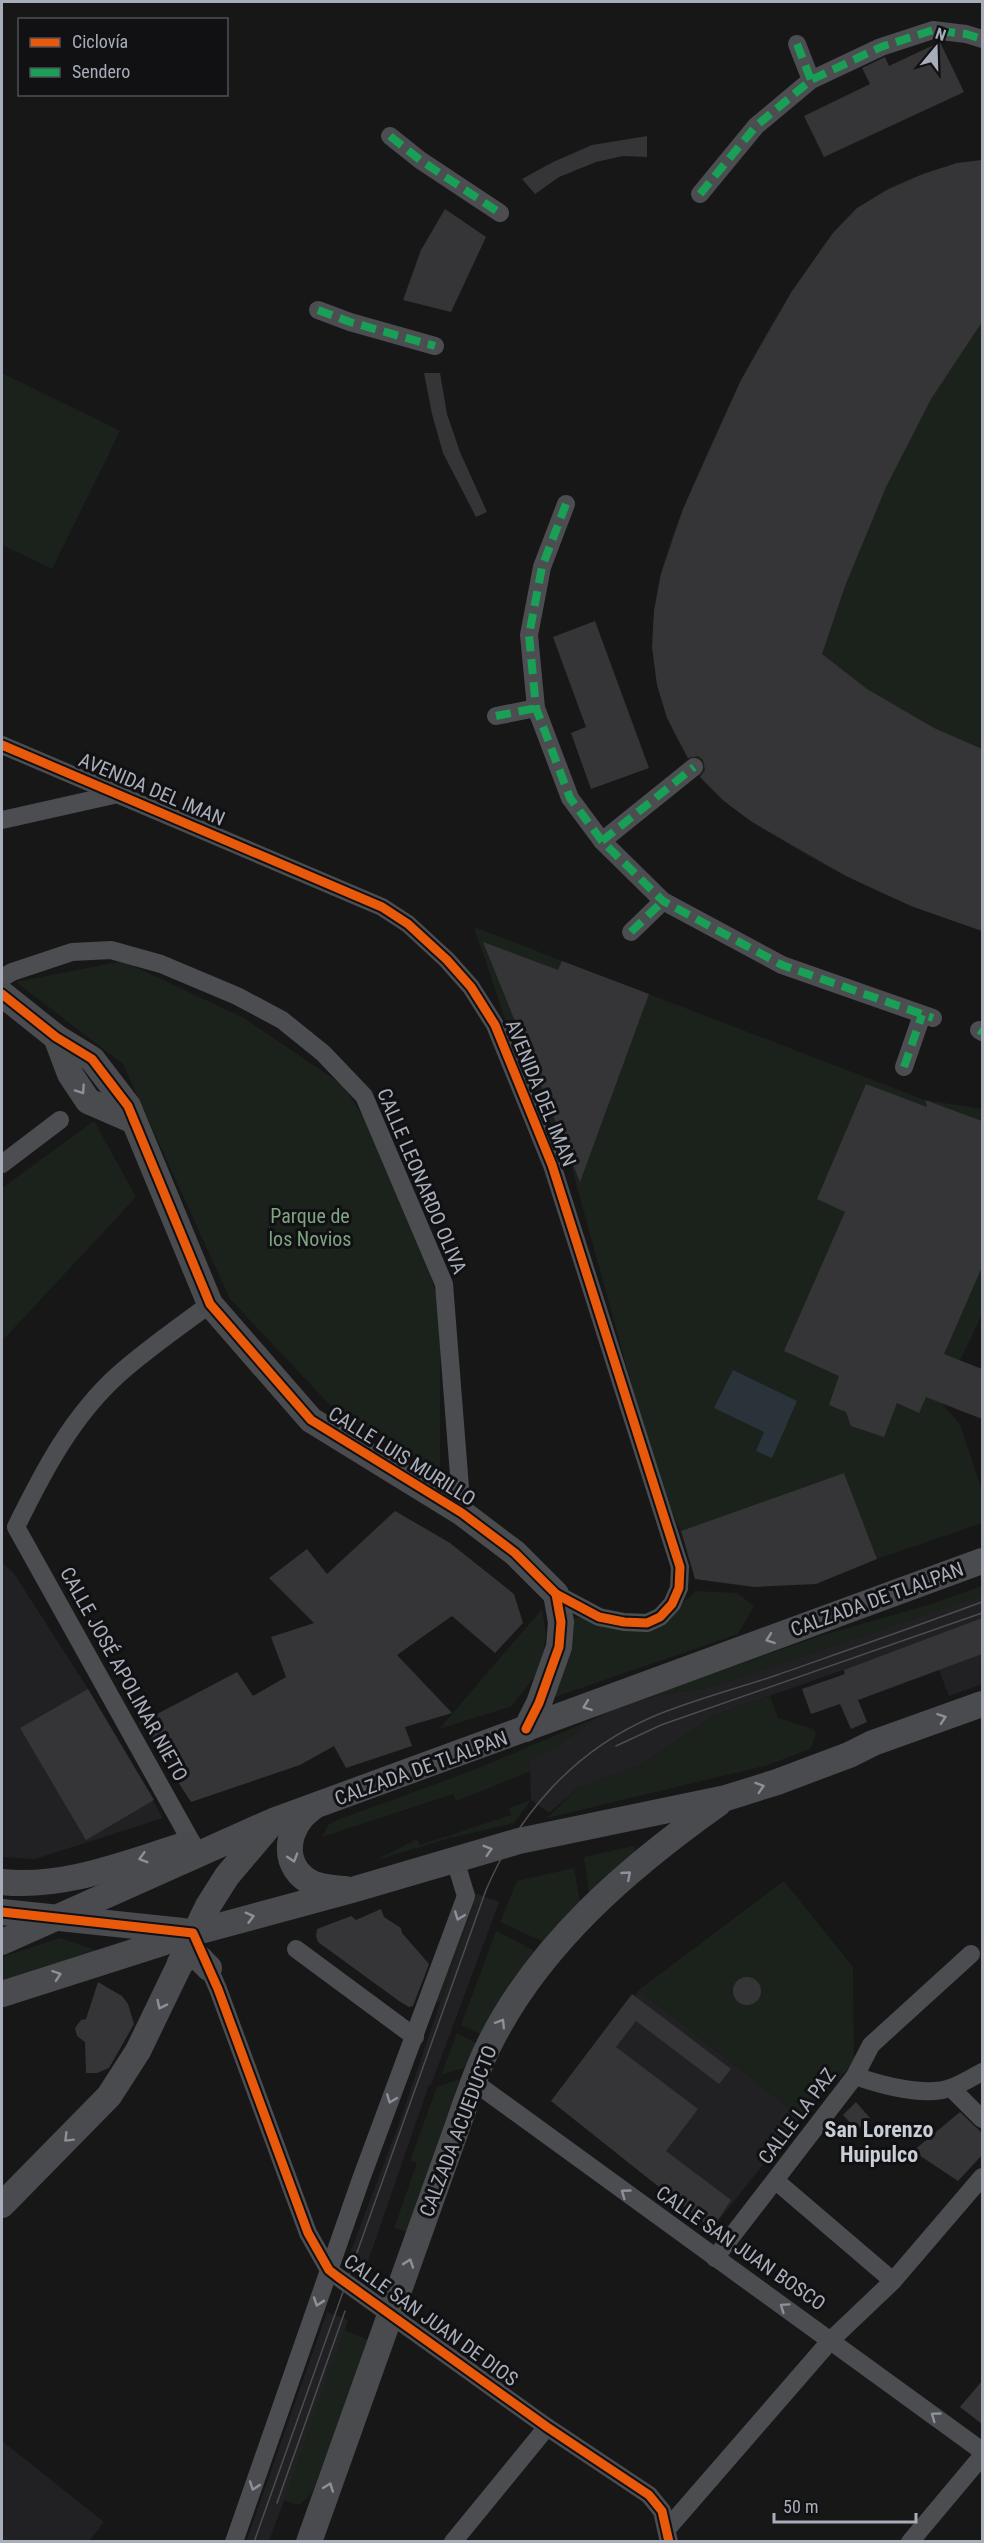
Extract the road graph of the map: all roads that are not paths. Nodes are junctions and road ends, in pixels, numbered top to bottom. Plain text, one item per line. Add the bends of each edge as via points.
1 (982, 39) edge
2 (797, 44) dead end
3 (812, 80) junction
4 (390, 136) dead end
5 (700, 194) dead end
6 (500, 213) dead end
7 (318, 310) dead end
8 (435, 346) dead end
9 (566, 504) dead end
10 (536, 708) junction
11 (496, 716) dead end
12 (2, 745) edge
13 (694, 767) dead end
14 (118, 794) junction
15 (2, 820) edge
16 (602, 841) junction
17 (663, 901) junction
18 (631, 932) dead end
19 (2, 978) edge
20 (2, 994) edge
21 (904, 1068) dead end
22 (60, 1120) dead end
23 (2, 1164) edge
24 (210, 1304) junction
25 (462, 1513) junction
26 (9, 1528) edge
27 (982, 1561) edge
28 (556, 1594) junction
29 (982, 1704) edge
30 (526, 1728) junction
31 (726, 1798) junction
32 (312, 1808) junction
33 (273, 1821) junction
34 (241, 1834) junction
35 (192, 1843) junction
36 (455, 1860) junction
37 (2, 1882) edge
38 (352, 1890) junction
39 (2, 1912) edge
40 (61, 1917) junction
41 (194, 1932) junction
42 (2, 1942) edge
43 (296, 1949) dead end
44 (971, 1954) dead end
45 (180, 1963) junction
46 (209, 1968) junction
47 (2, 1994) edge
48 (414, 2037) junction
49 (982, 2072) edge
50 (855, 2076) junction
51 (474, 2082) junction
52 (951, 2088) junction
53 (982, 2119) edge
54 (982, 2177) edge
55 (776, 2181) junction
56 (2, 2205) edge
57 (715, 2258) junction
58 (329, 2270) junction
59 (893, 2281) junction
60 (391, 2316) junction
61 (831, 2340) junction
62 (547, 2427) junction
63 (982, 2451) edge
64 (982, 2456) edge
65 (668, 2535) edge
66 (234, 2541) edge
67 (309, 2541) edge
68 (453, 2541) edge
69 (910, 2541) edge

1 - 3 street via 933,30 881,47
2 - 3 street
3 - 5 street via 756,126
4 - 6 street
7 - 8 street
9 - 10 street via 542,567 529,635
10 - 11 street
10 - 16 street via 570,798
12 - 14 street, AVENIDA DEL IMAN
13 - 16 street
14 - 15 street
14 - 28 street, AVENIDA DEL IMAN via 382,907 408,924 447,960 471,987 495,1025 552,1165 680,1567 679,1588 672,1604 660,1617 647,1623 599,1617
16 - 17 street
17 - 18 street
17 - 21 street via 782,965 928,1017
19 - 25 street, CALLE LEONARDO OLIVA via 72,952 111,950 161,964 282,1020 323,1053 364,1096 444,1284
20 -> 24 main road, CALLE LUIS MURILLO via 56,1037 92,1059 128,1106
22 - 23 street
24 - 25 main road, CALLE LUIS MURILLO via 310,1420
24 - 26 street, CALLE JOSÉ APOLINAR NIETO via 117,1375 75,1423
25 - 28 main road, CALLE LUIS MURILLO via 515,1553
26 - 35 street, CALLE JOSÉ APOLINAR NIETO
27 -> 30 main road, CALZADA DE TLALPAN
28 - 30 main road via 561,1622 559,1647
31 -> 29 main road
30 - 32 main road, CALZADA DE TLALPAN
36 -> 31 main road via 519,1841
51 -> 31 main road, CALZADA ACUEDUCTO via 489,2044 508,2013 571,1929 628,1874
32 - 33 main road, CALZADA DE TLALPAN
32 -> 38 main road via 291,1832 293,1863 306,1880 316,1885
33 - 34 main road, CALZADA DE TLALPAN
33 - 41 main road via 227,1876
34 - 35 main road
34 - 40 main road, CALZADA DE TLALPAN
35 -> 37 main road via 65,1880 24,1885
36 - 38 main road
36 -> 48 street via 466,1896
41 -> 38 main road
39 - 40 main road
40 - 41 main road
40 - 42 main road, CALZADA DE TLALPAN
41 - 45 main road
41 - 46 street, CALLE SAN JUAN DE DIOS
47 -> 41 main road
43 - 48 street
44 - 50 street via 871,2045
45 - 46 main road via 188,1957 198,1958
45 -> 56 main road via 138,2051 109,2096
46 - 58 street, CALLE SAN JUAN DE DIOS via 308,2233
48 -> 58 street
49 - 52 street, CALLE LA PAZ
50 - 52 street, CALLE LA PAZ via 902,2088
50 - 55 street, CALLE LA PAZ
57 -> 51 street, CALLE SAN JUAN BOSCO
60 -> 51 main road, CALZADA ACUEDUCTO
52 - 53 street
54 - 59 street
55 - 57 street, CALLE LA PAZ
55 - 59 street
61 -> 57 street, CALLE SAN JUAN BOSCO
58 - 60 street, CALLE SAN JUAN DE DIOS
58 -> 66 street
59 - 61 street
60 - 62 street, CALLE SAN JUAN DE DIOS
67 -> 60 main road, CALZADA ACUEDUCTO
63 -> 61 street, CALLE SAN JUAN BOSCO
61 - 65 street
62 - 65 street, CALLE SAN JUAN DE DIOS via 649,2495 662,2511
62 - 68 street
64 - 69 street

